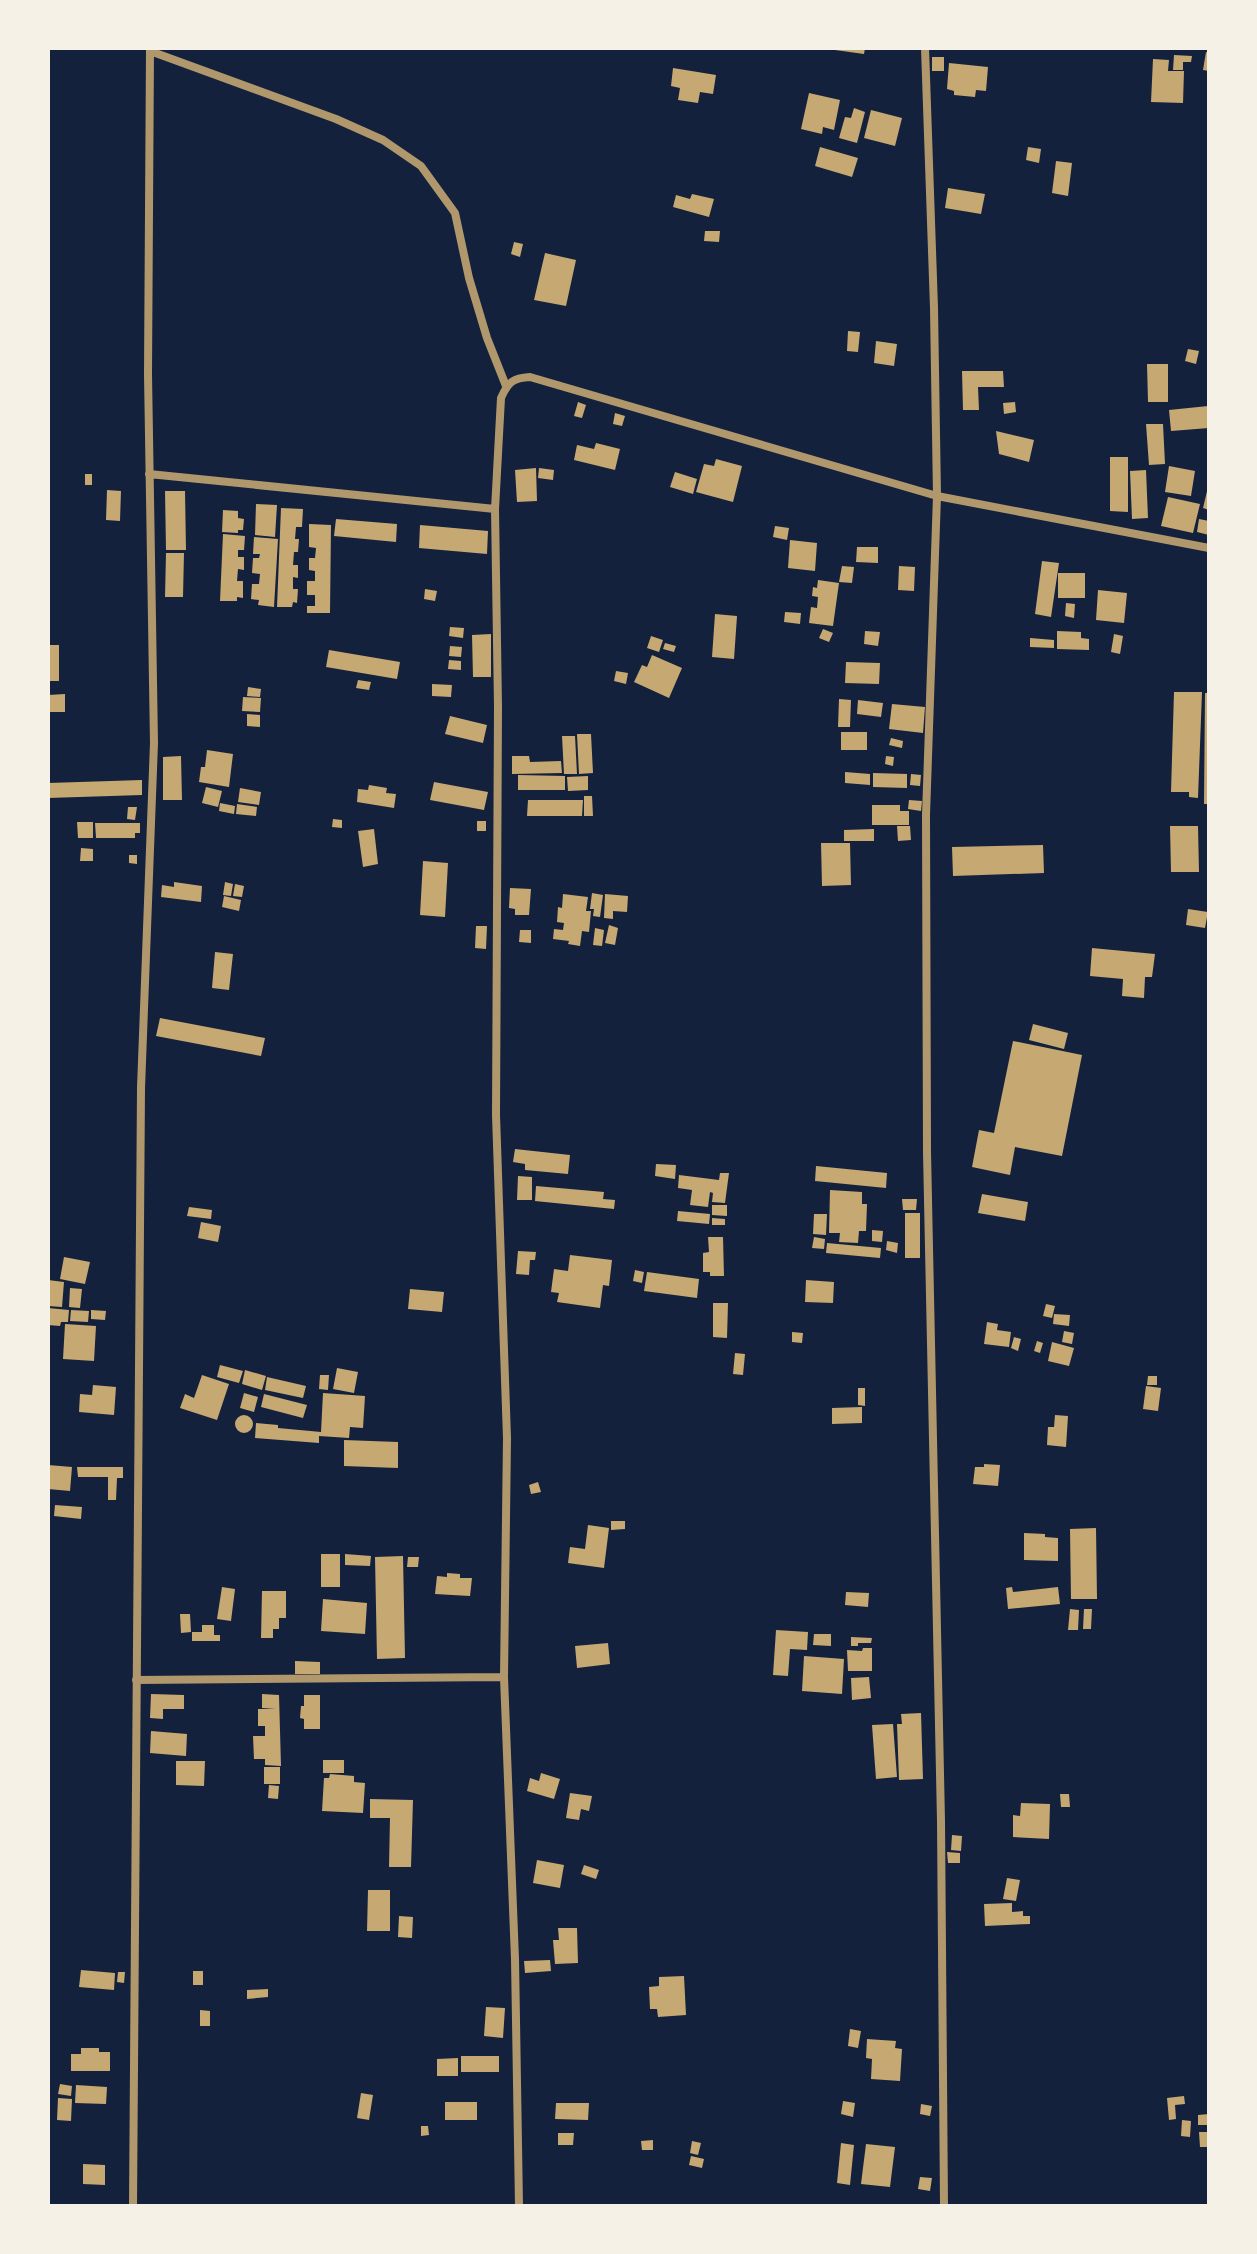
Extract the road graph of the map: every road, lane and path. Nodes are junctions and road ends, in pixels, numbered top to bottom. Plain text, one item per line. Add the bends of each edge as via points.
1 (925, 48) edge
2 (150, 50) edge
3 (506, 386) junction
4 (149, 474) junction
5 (937, 496) junction
6 (495, 509) junction
7 (1209, 548) edge
8 (504, 1677) junction
9 (136, 1680) junction
10 (133, 2206) edge
11 (519, 2206) edge
12 (944, 2206) edge

1 - 5 street
2 - 3 street via 336,119 383,140 421,166 455,213 469,278
2 - 4 street
3 - 5 street via 516,377 530,377
3 - 6 street
4 - 6 street
4 - 9 street via 154,743 141,1088
5 - 7 street
5 - 12 street via 926,815 927,1152
6 - 8 street via 496,1115 507,1438
8 - 9 street
8 - 11 street
9 - 10 street

